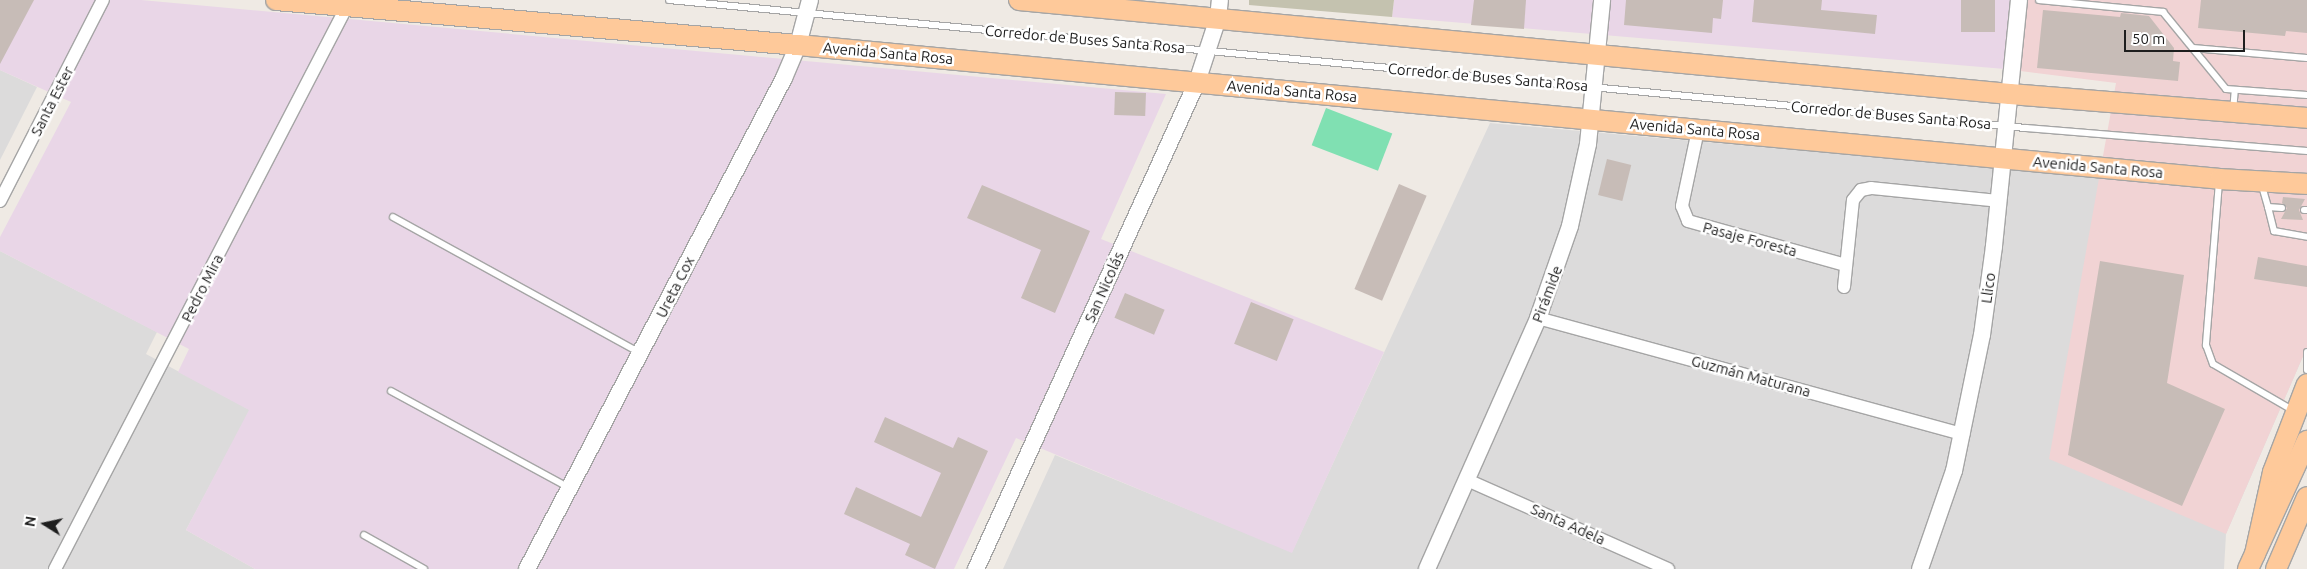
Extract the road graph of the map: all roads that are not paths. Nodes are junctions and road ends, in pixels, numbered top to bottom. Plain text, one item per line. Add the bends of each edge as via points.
1 (103, 0) edge
2 (276, 0) edge
3 (669, 0) edge
4 (1019, 0) edge
5 (1602, 0) edge
6 (2019, 0) edge
7 (2039, 0) edge
8 (2070, 1) edge
9 (347, 6) junction
10 (809, 6) edge
11 (1219, 9) edge
12 (798, 45) junction
13 (2193, 48) junction
14 (1208, 51) junction
15 (1597, 55) junction
16 (2307, 58) edge
17 (1197, 82) junction
18 (1594, 87) junction
19 (2235, 90) junction
20 (2010, 94) junction
21 (2307, 95) edge
22 (2233, 113) junction
23 (2307, 118) edge
24 (1590, 120) junction
25 (2007, 126) junction
26 (1698, 130) junction
27 (2307, 151) edge
28 (2004, 158) junction
29 (2220, 179) junction
30 (2260, 181) junction
31 (2307, 184) edge
32 (1999, 200) junction
33 (0, 201) edge
34 (2268, 207) junction
35 (2282, 208) dead end
36 (393, 217) dead end
37 (2307, 237) edge
38 (1846, 265) junction
39 (1844, 287) dead end
40 (1538, 318) junction
41 (2307, 352) edge
42 (641, 353) junction
43 (2307, 370) edge
44 (2307, 384) edge
45 (391, 391) dead end
46 (2295, 411) junction
47 (1963, 434) junction
48 (2307, 441) edge
49 (1467, 480) junction
50 (570, 488) junction
51 (2307, 497) edge
52 (2307, 515) edge
53 (364, 535) dead end
54 (2286, 544) junction
55 (2251, 561) edge
56 (55, 569) edge
57 (424, 569) edge
58 (527, 569) edge
59 (976, 569) edge
60 (1427, 569) edge
61 (1668, 569) edge
62 (1920, 569) edge
63 (2276, 569) edge

1 - 33 street, Santa Ester
2 - 9 main road, Avenida Santa Rosa
3 - 10 lane, Corredor de Buses Santa Rosa
4 - 11 main road
5 - 15 street, Pirámide
6 - 20 street, Llico
7 - 8 lane
8 - 13 lane via 2163,12
9 - 12 main road, Avenida Santa Rosa
9 - 56 street, Pedro Mira
10 - 12 street, Ureta Cox
10 - 14 lane, Corredor de Buses Santa Rosa
11 - 14 street, San Nicolás
11 - 15 main road
12 - 17 main road, Avenida Santa Rosa
12 - 42 street, Ureta Cox
13 - 16 lane
13 - 19 lane via 2226,89
14 - 17 street, San Nicolás
14 - 18 lane, Corredor de Buses Santa Rosa
15 - 18 street, Pirámide
15 - 20 main road
17 - 24 main road, Avenida Santa Rosa
17 - 59 street, San Nicolás
18 - 24 street, Pirámide
18 - 25 lane, Corredor de Buses Santa Rosa
19 - 21 lane
19 - 22 lane
20 - 22 main road
20 - 25 street, Llico
22 - 23 main road
24 - 26 main road, Avenida Santa Rosa
24 - 40 street, Pirámide via 1578,198
25 - 27 lane, Corredor de Buses Santa Rosa
25 - 28 street, Llico
26 - 28 main road, Avenida Santa Rosa
26 - 38 street, Pasaje Foresta via 1682,206 1688,221
28 - 29 main road, Avenida Santa Rosa
28 - 32 street, Llico
29 - 30 main road, Avenida Santa Rosa
29 - 46 lane via 2206,345 2213,364
30 - 31 main road, Avenida Santa Rosa
30 - 34 lane
32 - 38 street via 1871,188 1861,190 1853,200
32 - 47 street, Llico via 1983,326
34 - 35 lane
34 - 37 lane via 2274,230
36 - 42 lane
38 - 39 street
40 - 47 street, Guzmán Maturana
40 - 49 street, Pirámide
41 - 43 lane
42 - 50 street, Ureta Cox
44 - 46 main road
45 - 50 lane
46 - 55 main road via 2271,481
47 - 62 street, Llico via 1944,502
48 - 55 main road
49 - 60 street, Pirámide
49 - 61 street, Santa Adela
50 - 58 street, Ureta Cox
51 - 54 main road
52 - 54 main road
53 - 57 lane
54 - 63 main road

